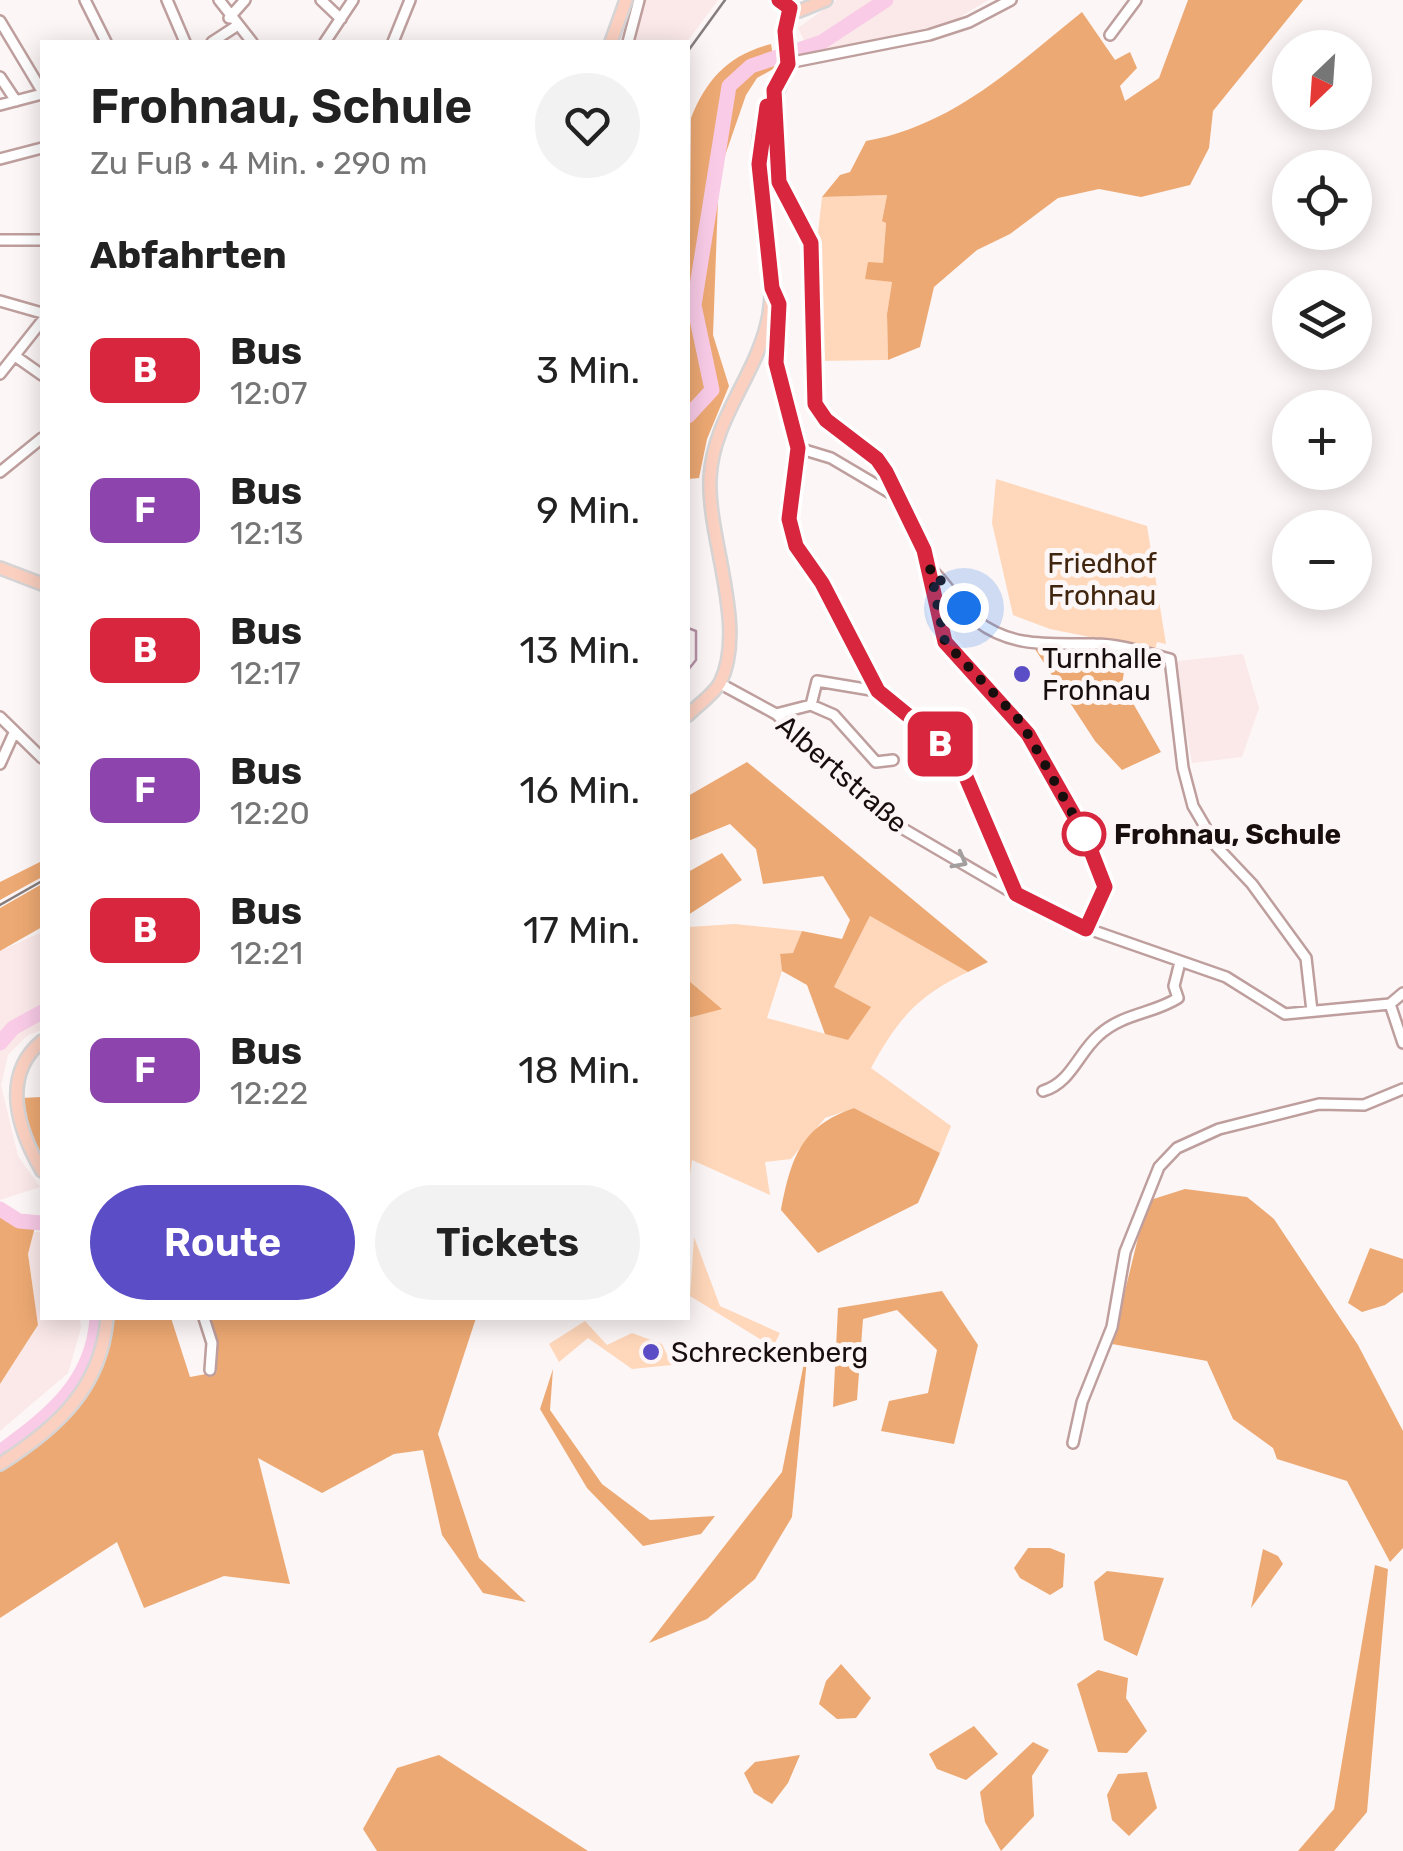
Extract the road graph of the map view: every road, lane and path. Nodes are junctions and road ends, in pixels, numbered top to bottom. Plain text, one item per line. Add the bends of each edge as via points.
1 (85, 0) edge
2 (167, 0) edge
3 (219, 0) edge
4 (245, 0) edge
5 (321, 0) edge
6 (353, 0) edge
7 (410, 0) edge
8 (626, 0) edge
9 (639, 0) edge
10 (778, 0) edge
11 (826, 0) edge
12 (1010, 0) edge
13 (1136, 0) edge
14 (790, 8) junction
15 (341, 18) junction
16 (0, 21) edge
17 (618, 21) junction
18 (232, 22) junction
19 (1110, 35) dead end
20 (105, 40) edge
21 (184, 40) edge
22 (214, 40) edge
23 (250, 40) edge
24 (327, 40) edge
25 (394, 40) edge
26 (612, 40) edge
27 (626, 40) edge
28 (628, 40) edge
29 (788, 61) junction
30 (0, 77) edge
31 (40, 89) edge
32 (774, 90) junction
33 (40, 93) edge
34 (16, 100) junction
35 (0, 105) edge
36 (40, 149) edge
37 (0, 159) edge
38 (0, 240) edge
39 (40, 240) edge
40 (772, 288) junction
41 (0, 300) edge
42 (40, 311) edge
43 (40, 324) edge
44 (15, 356) junction
45 (0, 374) edge
46 (40, 374) edge
47 (40, 440) edge
48 (798, 448) junction
49 (0, 472) edge
50 (900, 499) junction
51 (0, 568) edge
52 (930, 568) junction
53 (40, 583) edge
54 (720, 683) junction
55 (878, 691) junction
56 (811, 706) junction
57 (690, 713) edge
58 (776, 714) junction
59 (0, 718) edge
60 (14, 734) junction
61 (40, 756) edge
62 (892, 760) dead end
63 (0, 764) edge
64 (1016, 894) junction
65 (1086, 929) junction
66 (1180, 962) junction
67 (1403, 993) edge
68 (1390, 1004) junction
69 (1312, 1011) junction
70 (40, 1042) edge
71 (1403, 1043) edge
72 (1403, 1090) edge
73 (1043, 1091) dead end
74 (40, 1167) edge
75 (107, 1320) edge
76 (205, 1320) edge
77 (210, 1370) dead end
78 (1073, 1443) dead end
79 (0, 1464) edge

1 - 20 street
2 - 21 street
3 - 18 street
4 - 18 street
5 - 15 street
6 - 15 street
7 - 25 street
8 - 17 main road
9 - 28 street
10 - 14 main road
11 - 14 main road via 806,11
12 - 29 street via 928,34
13 - 19 street
14 - 29 main road
15 - 24 street
16 - 31 street
17 - 26 main road
17 - 27 street
18 - 22 street
18 - 23 street
29 - 32 main road
30 - 34 street
32 - 40 main road via 758,142
32 - 50 street via 779,182 811,243 815,404 877,459
33 - 34 street
34 - 35 street
36 - 37 street
38 - 39 street
40 - 48 street via 779,304 776,363
40 - 54 main road via 760,345 714,441 710,481 728,631
41 - 42 street
43 - 44 street
44 - 45 street
44 - 46 street
47 - 49 street
48 - 50 street via 832,458
48 - 55 street via 792,537
50 - 52 street
51 - 53 main road
52 - 65 street via 945,642 1028,734 1104,878 1104,896
52 - 69 street via 980,623 1014,641 1098,644 1170,660 1193,806 1217,847 1306,958
54 - 57 main road
54 - 58 street, Albertstraße
55 - 56 street via 818,681
55 - 64 street via 932,735 966,777
56 - 58 street
56 - 62 street via 834,716 876,762
58 -> 64 street, Albertstraße via 888,820
59 - 60 street
60 - 61 street
60 - 63 street
64 - 65 street, Albertstraße
65 - 66 street, Albertstraße
66 - 69 street, Albertstraße via 1226,977 1285,1014
66 - 73 street via 1178,998 1097,1036 1060,1084
67 - 68 street
68 - 69 street, Albertstraße
68 - 71 street
70 - 74 main road via 21,1066 14,1089 17,1120
72 - 78 street via 1364,1105 1318,1104 1219,1129 1177,1148 1159,1166 1125,1252 1115,1317
75 - 79 main road via 104,1350 89,1386 32,1444
76 - 77 street

